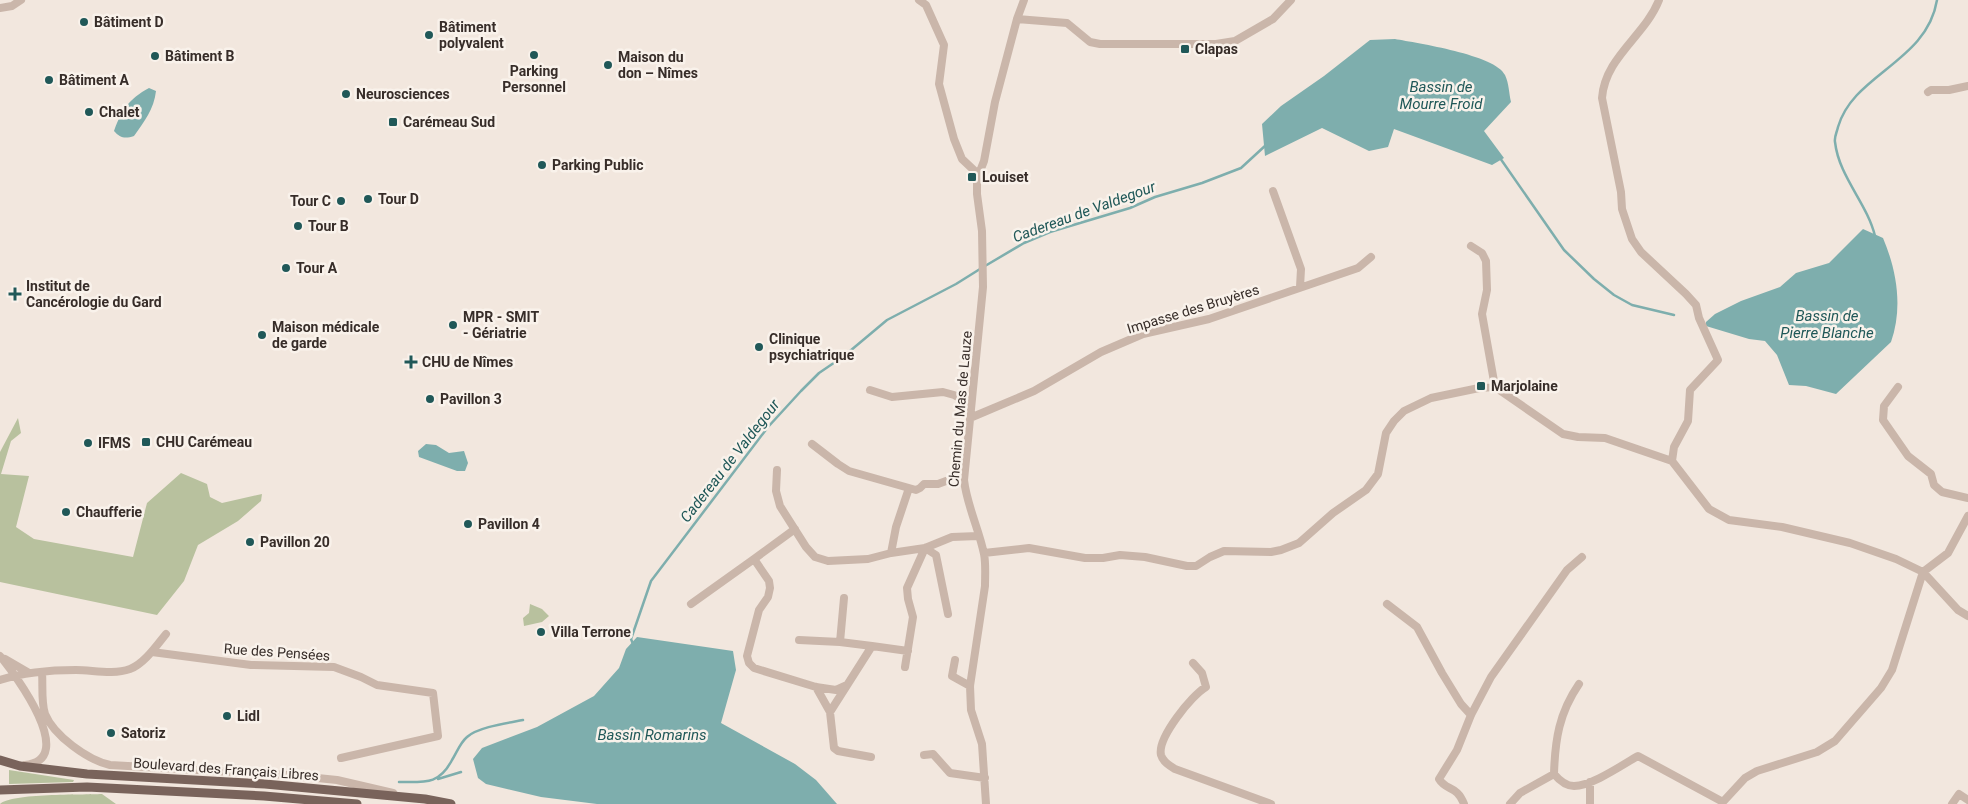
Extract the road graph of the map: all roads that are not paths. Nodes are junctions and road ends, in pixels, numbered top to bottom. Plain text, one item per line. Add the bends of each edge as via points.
1 (21, 0) edge
2 (919, 0) edge
3 (1024, 0) edge
4 (1291, 0) edge
5 (1659, 0) edge
6 (0, 8) edge
7 (1017, 19) junction
8 (1968, 86) edge
9 (1928, 92) dead end
10 (976, 173) junction
11 (1273, 191) dead end
12 (1470, 246) dead end
13 (1372, 257) dead end
14 (1300, 288) junction
15 (1495, 388) junction
16 (1898, 388) dead end
17 (870, 390) dead end
18 (971, 404) junction
19 (970, 418) junction
20 (812, 444) dead end
21 (1672, 460) junction
22 (777, 470) dead end
23 (946, 481) dead end
24 (909, 488) junction
25 (1968, 498) edge
26 (1968, 516) edge
27 (795, 529) junction
28 (978, 536) junction
29 (925, 548) junction
30 (891, 553) junction
31 (984, 554) junction
32 (1582, 557) dead end
33 (754, 559) junction
34 (1923, 572) junction
35 (844, 598) dead end
36 (691, 604) dead end
37 (1388, 604) dead end
38 (948, 614) dead end
39 (1968, 616) edge
40 (166, 634) dead end
41 (799, 640) dead end
42 (840, 642) junction
43 (872, 646) junction
44 (908, 651) junction
45 (152, 652) junction
46 (0, 656) edge
47 (955, 660) dead end
48 (1193, 663) dead end
49 (905, 667) dead end
50 (42, 672) junction
51 (29, 673) junction
52 (16, 675) junction
53 (0, 679) edge
54 (1579, 684) dead end
55 (847, 685) junction
56 (970, 686) junction
57 (816, 687) junction
58 (830, 712) junction
59 (1471, 715) junction
60 (924, 755) dead end
61 (871, 757) dead end
62 (341, 758) dead end
63 (0, 760) edge
64 (20, 766) junction
65 (1554, 774) junction
66 (985, 778) junction
67 (1590, 782) junction
68 (0, 790) edge
69 (425, 799) junction
70 (1968, 800) edge
71 (1722, 803) edge
72 (357, 804) edge
73 (451, 804) edge
74 (986, 804) edge
75 (1271, 804) edge
76 (1464, 804) edge
77 (1510, 804) edge
78 (1590, 804) edge
79 (1952, 804) edge

1 - 6 street
2 - 10 street via 926,6 944,45 938,84 954,139 962,159
3 - 7 street, Chemin du Mas de Lauze
4 - 7 street via 1274,19 1259,29 1235,41 1216,44 1100,44 1090,42 1067,23
5 - 21 street via 1656,10 1623,49 1602,88 1602,98 1622,209 1632,238 1648,259 1696,306 1698,318 1718,360 1690,390 1688,421 1674,447
7 - 10 street, Chemin du Mas de Lauze via 995,102 984,161
8 - 9 street
10 - 18 street, Chemin du Mas de Lauze via 983,273
11 - 14 street via 1301,269
12 - 15 street via 1482,253 1486,261 1487,290 1482,314
13 - 14 street, Impasse des Bruyères via 1358,268
14 - 19 street, Impasse des Bruyères via 1209,319 1143,334 1101,352 1034,390
15 - 21 street via 1564,434 1604,438
15 - 31 street via 1431,398 1404,411 1386,434 1378,474 1366,490 1299,543 1281,550 1224,551 1196,566 1120,555 1085,558 1029,548
16 - 25 street via 1884,406 1883,420 1908,456 1931,474 1934,485 1942,492
17 - 18 street via 892,397 942,392
18 - 19 street, Chemin du Mas de Lauze
19 - 28 street, Chemin du Mas de Lauze via 964,480
20 - 24 street via 849,470
21 - 34 street via 1709,509 1730,520 1782,527 1850,543
22 - 27 street via 776,491 780,506
23 - 24 street via 924,484 916,490
24 - 30 street
26 - 34 street via 1948,553
27 - 30 street via 815,557 828,561 868,560
27 - 33 street
28 - 29 street via 952,537
28 - 31 street, Chemin du Mas de Lauze
29 - 30 street
29 - 38 street via 936,555
29 - 44 street via 907,588 913,617
31 - 56 street, Chemin du Mas de Lauze via 985,586
32 - 59 street via 1567,570 1491,677
33 - 36 street
33 - 57 street via 769,581 770,588 759,610 749,663 754,668
34 - 39 street via 1958,610
34 - 71 street via 1892,670 1881,688 1834,741 1817,752 1757,770
35 - 42 street
37 - 59 street via 1417,628 1461,704
40 - 45 street
41 - 42 street
42 - 43 street
43 - 44 street
43 - 55 street
44 - 49 street
45 - 50 street via 131,669
45 - 62 street, Rue des Pensées via 251,665 334,667 377,685 434,693 438,736
46 - 51 street
46 - 52 street
46 - 53 street via 3,672
47 - 56 street via 952,676
48 - 75 street via 1202,673 1206,687 1183,710 1163,742 1161,756 1175,769
50 - 51 street
50 - 69 street via 45,714 69,743 98,762 337,780
51 - 52 street
52 - 53 street
52 - 64 street via 28,694 47,740 42,756 36,762
54 - 65 street via 1568,699 1555,741
55 - 57 street via 836,690
55 - 58 street
56 - 66 street, Chemin du Mas de Lauze via 971,710 982,744
57 - 58 street
58 - 61 street via 834,748
59 - 76 street via 1457,750 1439,779 1458,792
60 - 66 street via 933,754 950,773
63 - 64 main road, Boulevard des Français Libres
64 - 69 main road, Boulevard des Français Libres via 87,774 265,784
65 - 67 street via 1560,781 1573,786
65 - 77 street via 1520,793
66 - 74 street, Chemin du Mas de Lauze
67 - 71 street via 1638,756
67 - 78 street
68 - 72 main road, Boulevard des Français Libres via 87,787
69 - 73 main road, Boulevard des Français Libres
70 - 79 street via 1959,794

